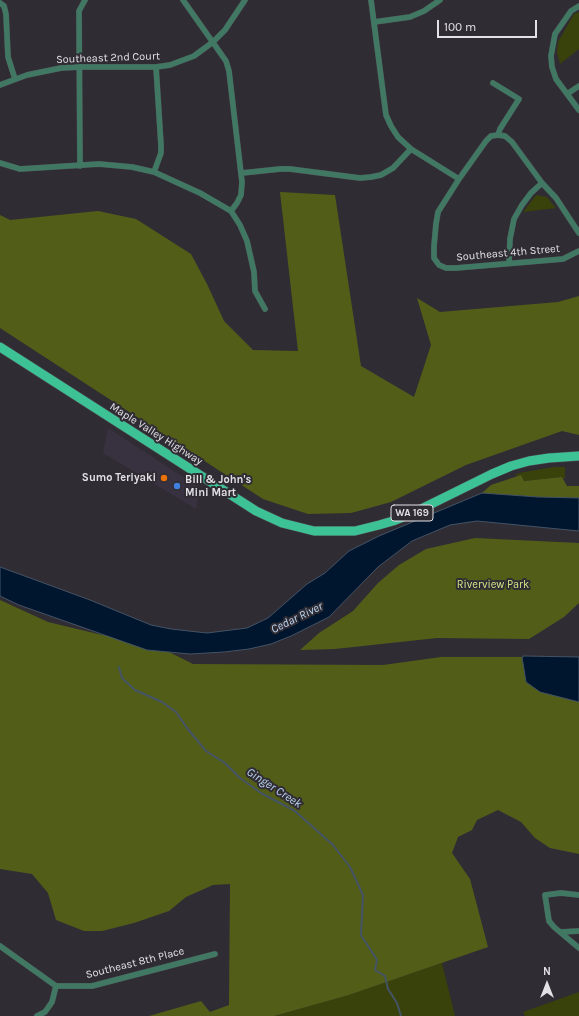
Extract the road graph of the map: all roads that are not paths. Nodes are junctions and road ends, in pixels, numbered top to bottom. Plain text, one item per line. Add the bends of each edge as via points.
1 (183, 0) edge
2 (244, 0) edge
3 (371, 0) edge
4 (440, 0) edge
5 (84, 2) edge
6 (2, 5) edge
7 (579, 6) edge
8 (374, 22) junction
9 (214, 42) junction
10 (80, 66) junction
11 (156, 66) junction
12 (15, 80) junction
13 (493, 83) dead end
14 (0, 85) edge
15 (579, 86) edge
16 (567, 94) junction
17 (579, 110) edge
18 (498, 135) junction
19 (411, 149) junction
20 (0, 163) edge
21 (80, 166) junction
22 (154, 172) junction
23 (242, 173) junction
24 (459, 179) junction
25 (542, 183) junction
26 (231, 211) junction
27 (579, 232) edge
28 (579, 251) edge
29 (509, 263) junction
30 (265, 309) dead end
31 (0, 347) edge
32 (579, 456) edge
33 (579, 895) edge
34 (579, 931) edge
35 (560, 932) junction
36 (0, 946) edge
37 (579, 948) edge
38 (215, 954) dead end
39 (56, 986) junction
40 (37, 1016) edge

1 - 9 street
2 - 9 street, Southeast 2nd Court
3 - 8 street
4 - 8 street via 410,17
5 - 10 street via 79,11
6 - 12 street via 6,14 8,57
7 - 16 street via 571,11 555,34 552,46 552,67 556,79
8 - 19 street via 386,115 398,137
9 - 11 street, Southeast 2nd Court via 194,56 170,65
9 - 23 street via 229,71
10 - 11 street, Southeast 2nd Court
10 - 12 street, Southeast 2nd Court via 45,71
10 - 21 street
11 - 22 street via 161,154
12 - 14 street, Southeast 2nd Court
13 - 18 street via 519,99
15 - 16 street
16 - 17 street
18 - 24 street via 491,136 486,141
18 - 25 street via 505,136 512,142
19 - 23 street via 393,168 371,177 360,178 280,168
19 - 24 street
20 - 21 street via 20,169
21 - 22 street via 115,165
22 - 26 street via 200,193
23 - 26 street via 241,195
24 - 29 street, Southeast 4th Street via 438,212 434,258 439,265 446,268
25 - 27 street via 556,198
25 - 29 street via 522,205 514,219
26 - 30 street via 247,241 254,272 255,292
28 - 29 street, Southeast 4th Street via 563,259
31 - 32 main road, Maple Valley Highway / WA 169 via 256,511 282,523 314,531 355,531 379,526 415,512 511,466 549,458
33 - 35 street via 545,895 549,921
34 - 35 street
35 - 37 street
36 - 39 street
38 - 39 street, Southeast 8th Place via 92,986
39 - 40 street via 52,1002 45,1012

